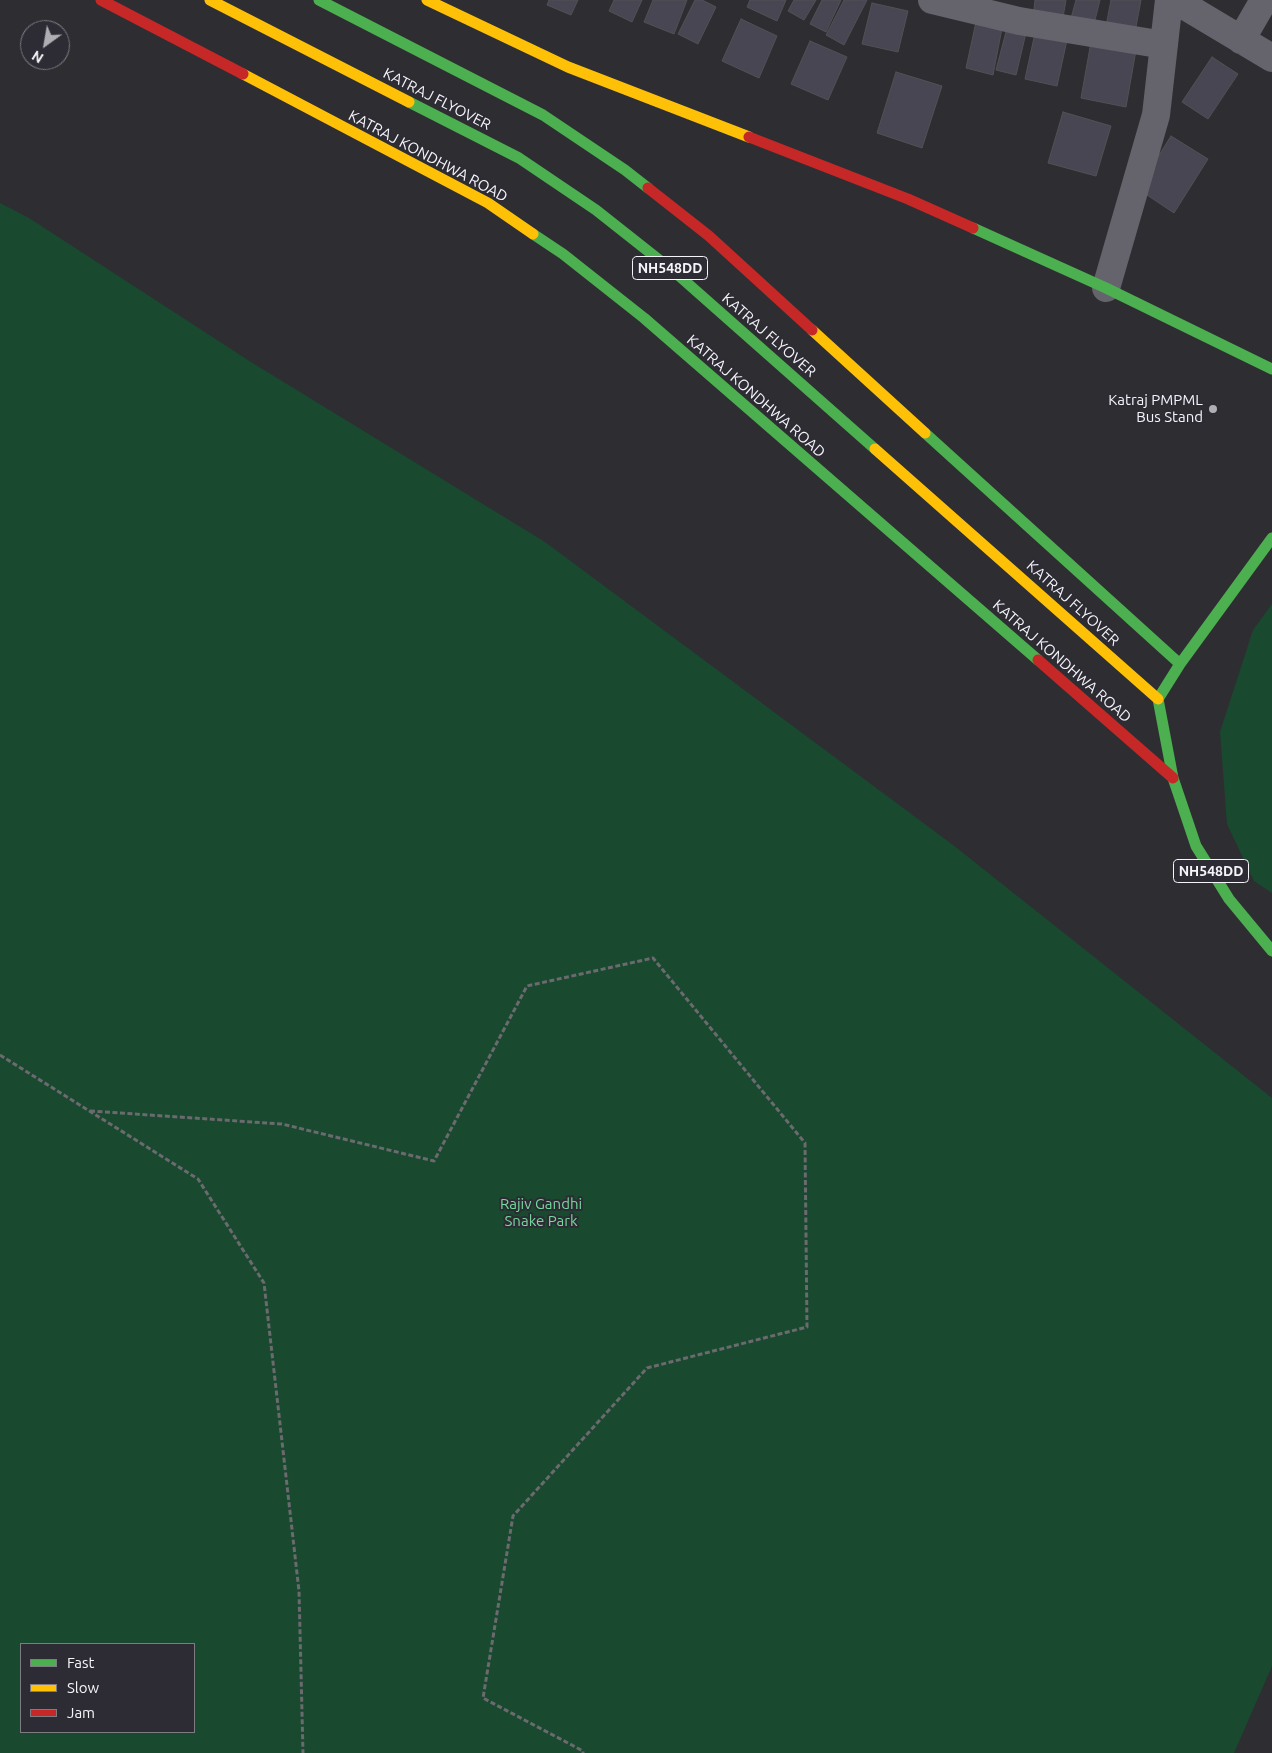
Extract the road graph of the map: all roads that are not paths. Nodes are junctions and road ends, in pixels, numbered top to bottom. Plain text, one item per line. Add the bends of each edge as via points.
1 (101, 0) edge
2 (210, 0) edge
3 (319, 0) edge
4 (428, 0) edge
5 (932, 0) edge
6 (1169, 0) edge
7 (1175, 0) edge
8 (1264, 0) edge
9 (461, 7) edge
10 (1241, 40) junction
11 (1164, 45) junction
12 (1272, 58) edge
13 (1106, 288) junction
14 (1272, 369) edge
15 (1272, 538) edge
16 (1180, 664) junction
17 (1158, 699) junction
18 (1173, 778) junction
19 (1272, 951) edge

1 - 18 main road, KATRAJ KONDHWA ROAD via 488,203 563,254 644,318
2 - 17 main road, KATRAJ FLYOVER / NH548DD via 519,158 596,210 677,274
3 - 16 main road, KATRAJ FLYOVER / NH548DD via 543,115 626,170 709,236
4 - 9 main road
5 - 11 street via 1019,21
6 - 11 street
7 - 10 street
8 - 10 street
9 - 13 main road via 568,67 908,199
10 - 12 street
11 - 13 street via 1156,115
13 - 14 main road
15 - 16 main road
16 - 17 main road
17 - 18 main road, NH548DD
18 - 19 main road, NH548DD via 1196,846 1228,899

